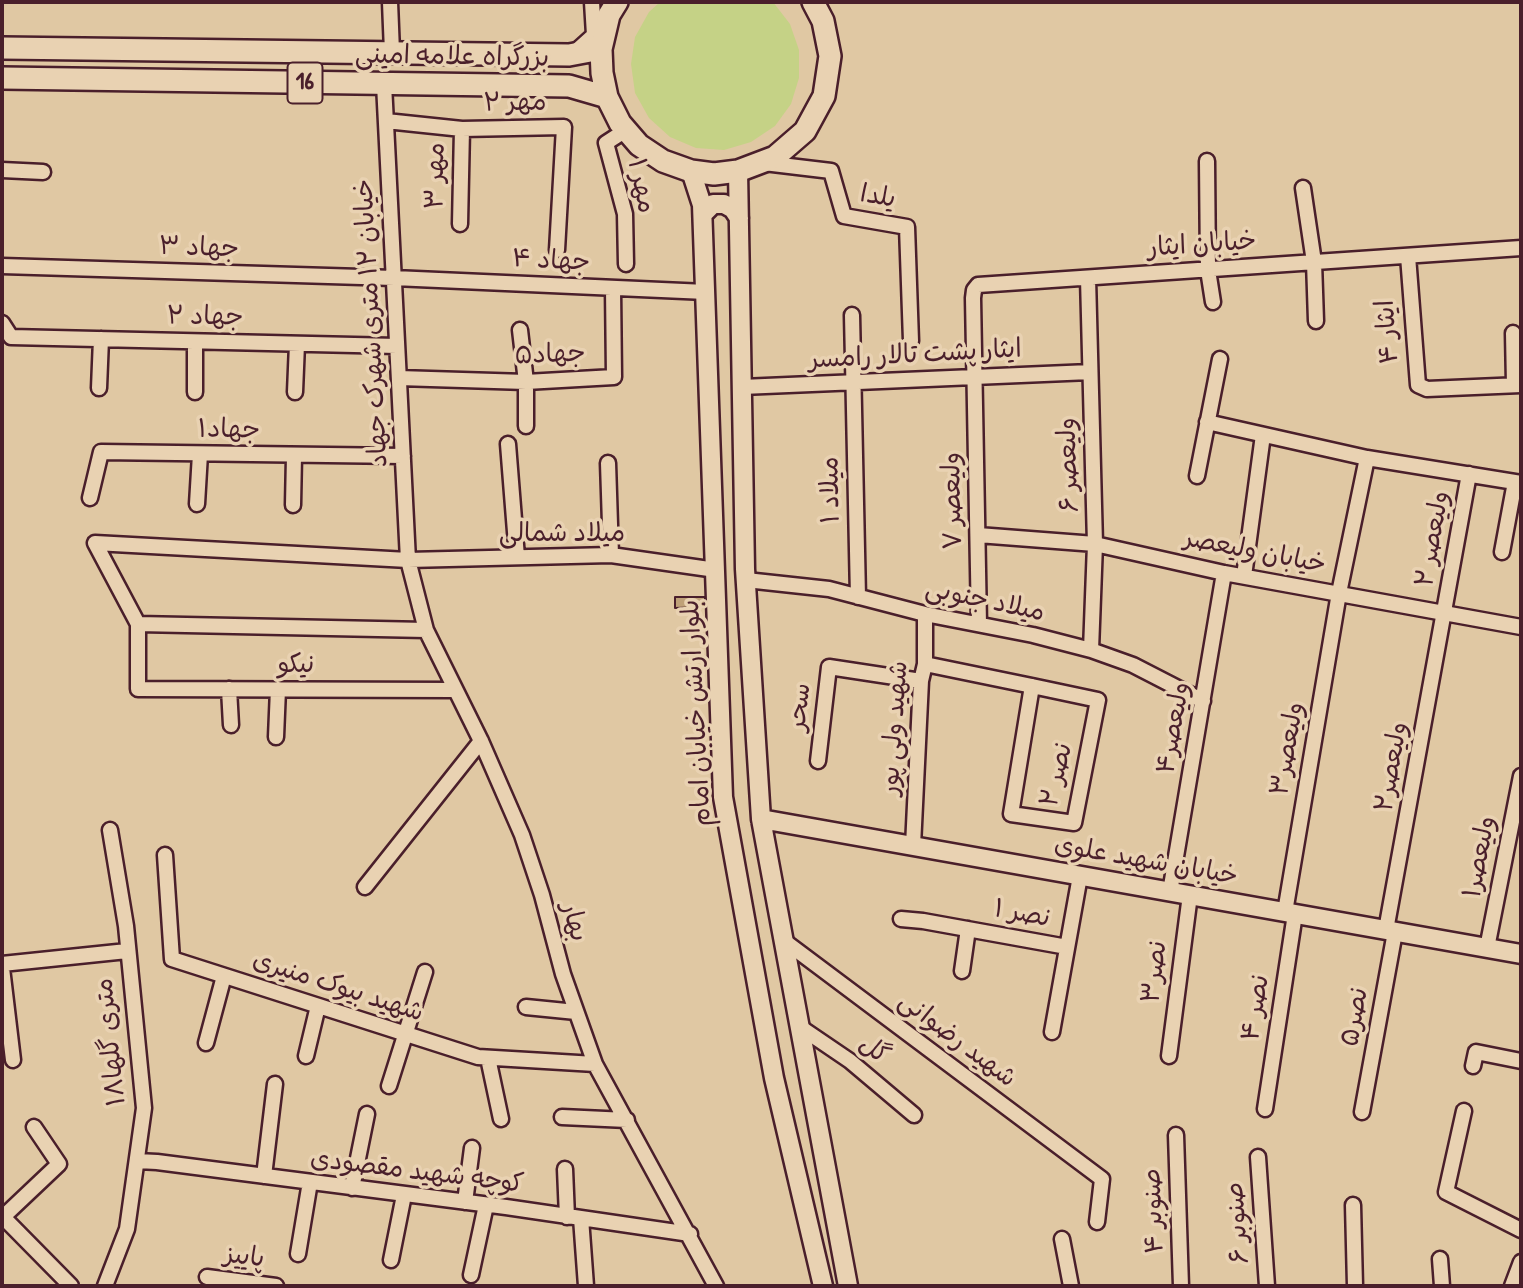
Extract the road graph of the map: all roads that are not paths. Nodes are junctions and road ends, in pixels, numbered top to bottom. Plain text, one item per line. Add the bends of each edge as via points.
1 (390, 2) edge
2 (593, 2) edge
3 (617, 2) edge
4 (813, 2) edge
5 (2, 48) edge
6 (601, 49) junction
7 (392, 51) junction
8 (571, 55) junction
9 (2, 78) edge
10 (384, 84) junction
11 (569, 86) junction
12 (607, 97) junction
13 (386, 121) junction
14 (461, 128) junction
15 (626, 130) junction
16 (1207, 161) dead end
17 (761, 163) junction
18 (2, 170) edge
19 (691, 171) junction
20 (43, 172) dead end
21 (738, 172) junction
22 (1303, 188) dead end
23 (703, 214) junction
24 (738, 218) junction
25 (460, 224) dead end
26 (1521, 248) edge
27 (557, 250) dead end
28 (1408, 256) junction
29 (1314, 262) junction
30 (626, 264) dead end
31 (2, 266) edge
32 (1208, 270) junction
33 (394, 278) junction
34 (1088, 278) junction
35 (612, 289) junction
36 (706, 292) junction
37 (1213, 302) dead end
38 (852, 315) dead end
39 (1316, 321) dead end
40 (2, 323) edge
41 (520, 330) dead end
42 (1513, 333) dead end
43 (101, 339) junction
44 (911, 341) dead end
45 (195, 342) junction
46 (297, 344) junction
47 (397, 346) junction
48 (1220, 359) dead end
49 (1090, 372) junction
50 (976, 376) junction
51 (399, 379) junction
52 (526, 382) junction
53 (853, 382) junction
54 (1518, 385) edge
55 (742, 387) junction
56 (99, 388) dead end
57 (195, 392) dead end
58 (295, 392) dead end
59 (1207, 422) junction
60 (526, 426) dead end
61 (1263, 435) junction
62 (508, 444) dead end
63 (201, 454) junction
64 (294, 456) junction
65 (403, 456) junction
66 (1367, 457) junction
67 (608, 463) dead end
68 (1469, 474) junction
69 (1197, 476) dead end
70 (1518, 482) edge
71 (90, 498) dead end
72 (197, 504) dead end
73 (293, 505) dead end
74 (978, 535) junction
75 (1096, 544) junction
76 (1502, 552) dead end
77 (611, 555) junction
78 (517, 557) junction
79 (408, 559) junction
80 (716, 570) junction
81 (1224, 573) junction
82 (1244, 576) junction
83 (746, 580) junction
84 (1339, 593) junction
85 (858, 597) junction
86 (1445, 612) junction
87 (925, 614) junction
88 (138, 624) junction
89 (979, 624) junction
90 (1521, 627) edge
91 (426, 630) junction
92 (1091, 650) junction
93 (925, 664) junction
94 (921, 681) junction
95 (1032, 686) junction
96 (229, 689) junction
97 (278, 689) junction
98 (454, 690) junction
99 (1203, 701) junction
100 (231, 725) dead end
101 (276, 737) dead end
102 (481, 741) junction
103 (818, 761) dead end
104 (1521, 776) edge
105 (761, 819) junction
106 (110, 830) dead end
107 (913, 846) junction
108 (165, 855) dead end
109 (1080, 876) junction
110 (365, 887) dead end
111 (1170, 891) junction
112 (1190, 895) junction
113 (1290, 913) junction
114 (901, 919) dead end
115 (968, 929) junction
116 (1391, 931) junction
117 (783, 940) junction
118 (1067, 947) junction
119 (1487, 948) junction
120 (127, 951) junction
121 (1521, 954) edge
122 (2, 966) edge
123 (962, 971) dead end
124 (425, 972) dead end
125 (224, 976) junction
126 (318, 1006) junction
127 (526, 1007) dead end
128 (576, 1012) junction
129 (800, 1027) junction
130 (1052, 1032) dead end
131 (406, 1034) junction
132 (206, 1043) dead end
133 (306, 1056) dead end
134 (1169, 1056) dead end
135 (488, 1058) junction
136 (13, 1060) dead end
137 (1521, 1061) edge
138 (595, 1064) junction
139 (1473, 1066) dead end
140 (275, 1084) dead end
141 (389, 1086) dead end
142 (1265, 1109) dead end
143 (1464, 1111) dead end
144 (1362, 1112) dead end
145 (367, 1114) dead end
146 (914, 1115) dead end
147 (562, 1117) dead end
148 (501, 1119) dead end
149 (627, 1120) junction
150 (34, 1127) dead end
151 (1176, 1135) dead end
152 (472, 1148) dead end
153 (1258, 1157) dead end
154 (137, 1161) junction
155 (565, 1169) dead end
156 (264, 1176) junction
157 (310, 1182) junction
158 (352, 1188) junction
159 (404, 1195) junction
160 (466, 1202) junction
161 (486, 1205) junction
162 (1353, 1205) dead end
163 (574, 1217) junction
164 (1097, 1222) dead end
165 (1521, 1230) edge
166 (690, 1234) junction
167 (1062, 1239) dead end
168 (298, 1254) dead end
169 (1440, 1259) dead end
170 (391, 1260) dead end
171 (1521, 1262) edge
172 (471, 1275) dead end
173 (207, 1277) dead end
174 (71, 1286) edge
175 (104, 1286) edge
176 (276, 1286) edge
177 (586, 1286) edge
178 (716, 1286) edge
179 (823, 1286) edge
180 (848, 1286) edge
181 (1072, 1286) edge
182 (1181, 1286) edge
183 (1267, 1286) edge
184 (1355, 1286) edge
185 (1442, 1286) edge
186 (1512, 1286) edge

1 - 7 street
2 - 8 street via 594,35
3 - 6 highway
4 - 17 highway via 823,21 830,56 824,96 805,131
5 - 7 highway, بزرگراه علامه امینی / 16
6 - 8 highway, بزرگراه علامه امینی / 16
6 - 12 highway
7 - 8 highway, بزرگراه علامه امینی / 16
8 - 11 highway via 581,71
9 - 10 highway, بزرگراه علامه امینی / 16
10 - 11 highway, بزرگراه علامه امینی / 16
10 - 13 street, خیابان ۱۲ متری شهرک جهاد
11 - 12 highway, بزرگراه علامه امینی / 16
12 - 15 highway
13 - 14 street, مهر ۲
13 - 33 street, خیابان ۱۲ متری شهرک جهاد
14 - 25 street, مهر ۳
14 - 27 street, مهر ۲ via 564,127
15 - 19 highway via 663,161
15 - 30 street, مهر ۱ via 606,142 625,214
16 - 32 street
17 - 21 highway
17 - 44 street, یلدا via 831,171 844,216 907,227
18 - 20 street
19 - 21 highway
19 - 23 main road, بلوار ارتش خیابان امام
21 - 24 main road
22 - 29 street
23 - 24 main road via 713,204 724,204
23 - 36 main road, بلوار ارتش خیابان امام
24 - 55 main road
26 - 28 street, خیابان ایثار
28 - 29 street, خیابان ایثار
28 - 54 street, ایثار ۴ via 1418,385 1427,389
29 - 32 street, خیابان ایثار
29 - 39 street
31 - 33 street, جهاد ۳
32 - 34 street, خیابان ایثار
32 - 37 street
33 - 35 street, جهاد ۴
33 - 47 street, خیابان ۱۲ متری شهرک جهاد
34 - 49 street, ولیعصر ۶
34 - 50 street, خیابان ایثار via 978,285 973,298
35 - 36 street, جهاد ۴
35 - 52 street, جهاد۵ via 614,377
36 - 80 main road, بلوار ارتش خیابان امام
38 - 53 street, میلاد ۱
40 - 43 street, جهاد ۲ via 11,337
41 - 52 street
42 - 54 street
43 - 45 street, جهاد ۲
43 - 56 street
45 - 46 street, جهاد ۲
45 - 57 street
46 - 47 street, جهاد ۲
46 - 58 street
47 - 51 street, خیابان ۱۲ متری شهرک جهاد
48 - 59 street
49 - 50 street, ایثار پشت تالار رامسر
49 - 75 street, ولیعصر ۶
50 - 53 street, ایثار پشت تالار رامسر
50 - 74 street, ولیعصر ۷
51 - 52 street, جهاد۵
51 - 65 street, خیابان ۱۲ متری شهرک جهاد
52 - 60 street
53 - 55 street, ایثار پشت تالار رامسر
53 - 85 street, میلاد ۱
55 - 83 main road
59 - 61 street
59 - 69 street
61 - 66 street
61 - 82 street
62 - 78 street
63 - 64 street, جهاد۱
63 - 71 street, جهاد۱ via 102,452
63 - 72 street
64 - 65 street, جهاد۱
64 - 73 street
65 - 79 street, خیابان ۱۲ متری شهرک جهاد
66 - 68 street
66 - 84 street, ولیعصر۳
67 - 77 street
68 - 70 street
68 - 86 street, ولیعصر ۲
70 - 76 street
74 - 75 street, خیابان ولیعصر
74 - 89 street, ولیعصر ۷
75 - 81 street, خیابان ولیعصر
75 - 92 street, ولیعصر ۶
77 - 78 street, میلاد شمالی
77 - 80 street, میلاد شمالی
78 - 79 street, میلاد شمالی
79 - 88 street, میلاد شمالی via 95,543
79 - 91 street, بهار
80 - 179 main road, بلوار ارتش خیابان امام via 723,797 774,1078
81 - 82 street, خیابان ولیعصر
81 - 99 street, ولیعصر۴
82 - 84 street, خیابان ولیعصر
83 - 85 street, میلاد جنوبی via 829,589
83 - 105 main road
84 - 86 street, خیابان ولیعصر
84 - 113 street, ولیعصر۳
85 - 87 street, میلاد جنوبی
86 - 90 street, خیابان ولیعصر
86 - 116 street, ولیعصر۲
87 - 89 street, میلاد جنوبی
87 - 93 street, شهید ولی پور
88 - 91 street
88 - 96 street, نیکو via 138,688
89 - 92 street, میلاد جنوبی
91 - 98 street, بهار
92 - 99 street, میلاد جنوبی via 1133,665
93 - 94 street, شهید ولی پور
93 - 95 street, نصر ۲
94 - 103 street, سحر via 829,667
94 - 107 street, شهید ولی پور
95 - 95 street, نصر ۲ via 1011,814 1074,824 1098,700
96 - 97 street, نیکو
96 - 100 street
97 - 98 street, نیکو
97 - 101 street
98 - 102 street, بهار
99 - 111 street, ولیعصر۴
102 - 110 street
102 - 128 street, بهار via 523,835
104 - 119 street, ولیعصر۱
105 - 107 main road, خیابان شهید علوی
105 - 117 main road
106 - 120 street, ۱۸متری گلها
107 - 109 main road, خیابان شهید علوی
108 - 125 street, شهید بیوک منیری via 172,960
109 - 111 main road, خیابان شهید علوی
109 - 118 street, نصر ۱
111 - 112 main road, خیابان شهید علوی
112 - 113 main road, خیابان شهید علوی
112 - 134 street, نصر۳
113 - 116 main road, خیابان شهید علوی
113 - 142 street, نصر ۴
114 - 115 street, نصر ۱
115 - 118 street, نصر ۱
115 - 123 street, نصر ۱
116 - 119 main road, خیابان شهید علوی
116 - 144 street, نصر۵
117 - 129 main road
117 - 164 street, شهید رضوانی via 1102,1179
118 - 130 street, نصر ۱
119 - 121 main road, خیابان شهید علوی
120 - 122 street
120 - 154 street, ۱۸متری گلها via 144,1108
122 - 136 street
124 - 131 street
125 - 126 street, شهید بیوک منیری
125 - 132 street
126 - 131 street, شهید بیوک منیری
126 - 133 street
127 - 128 street
128 - 138 street, بهار
129 - 146 street, گل via 850,1061
129 - 180 main road
131 - 135 street, شهید بیوک منیری
131 - 141 street
135 - 138 street, شهید بیوک منیری
135 - 148 street
137 - 139 street via 1476,1052
138 - 149 street, بهار
140 - 156 street
143 - 165 street via 1446,1192
145 - 158 street
147 - 149 street
149 - 166 street, بهار
150 - 174 street via 59,1164 4,1217
151 - 182 street, صنوبر ۴
152 - 160 street
153 - 183 street, صنوبر ۶
154 - 156 street, کوچه شهید مقصودی
154 - 175 street, ۱۸متری گلها via 127,1229
155 - 163 street
156 - 157 street, کوچه شهید مقصودی
157 - 158 street, کوچه شهید مقصودی
157 - 168 street
158 - 159 street, کوچه شهید مقصودی
159 - 160 street, کوچه شهید مقصودی
159 - 170 street
160 - 161 street, کوچه شهید مقصودی
161 - 163 street, کوچه شهید مقصودی
161 - 172 street
162 - 184 street
163 - 166 street, کوچه شهید مقصودی
163 - 177 street
166 - 178 street, بهار
167 - 181 street
169 - 185 street
171 - 186 street
173 - 176 street, پاییز

